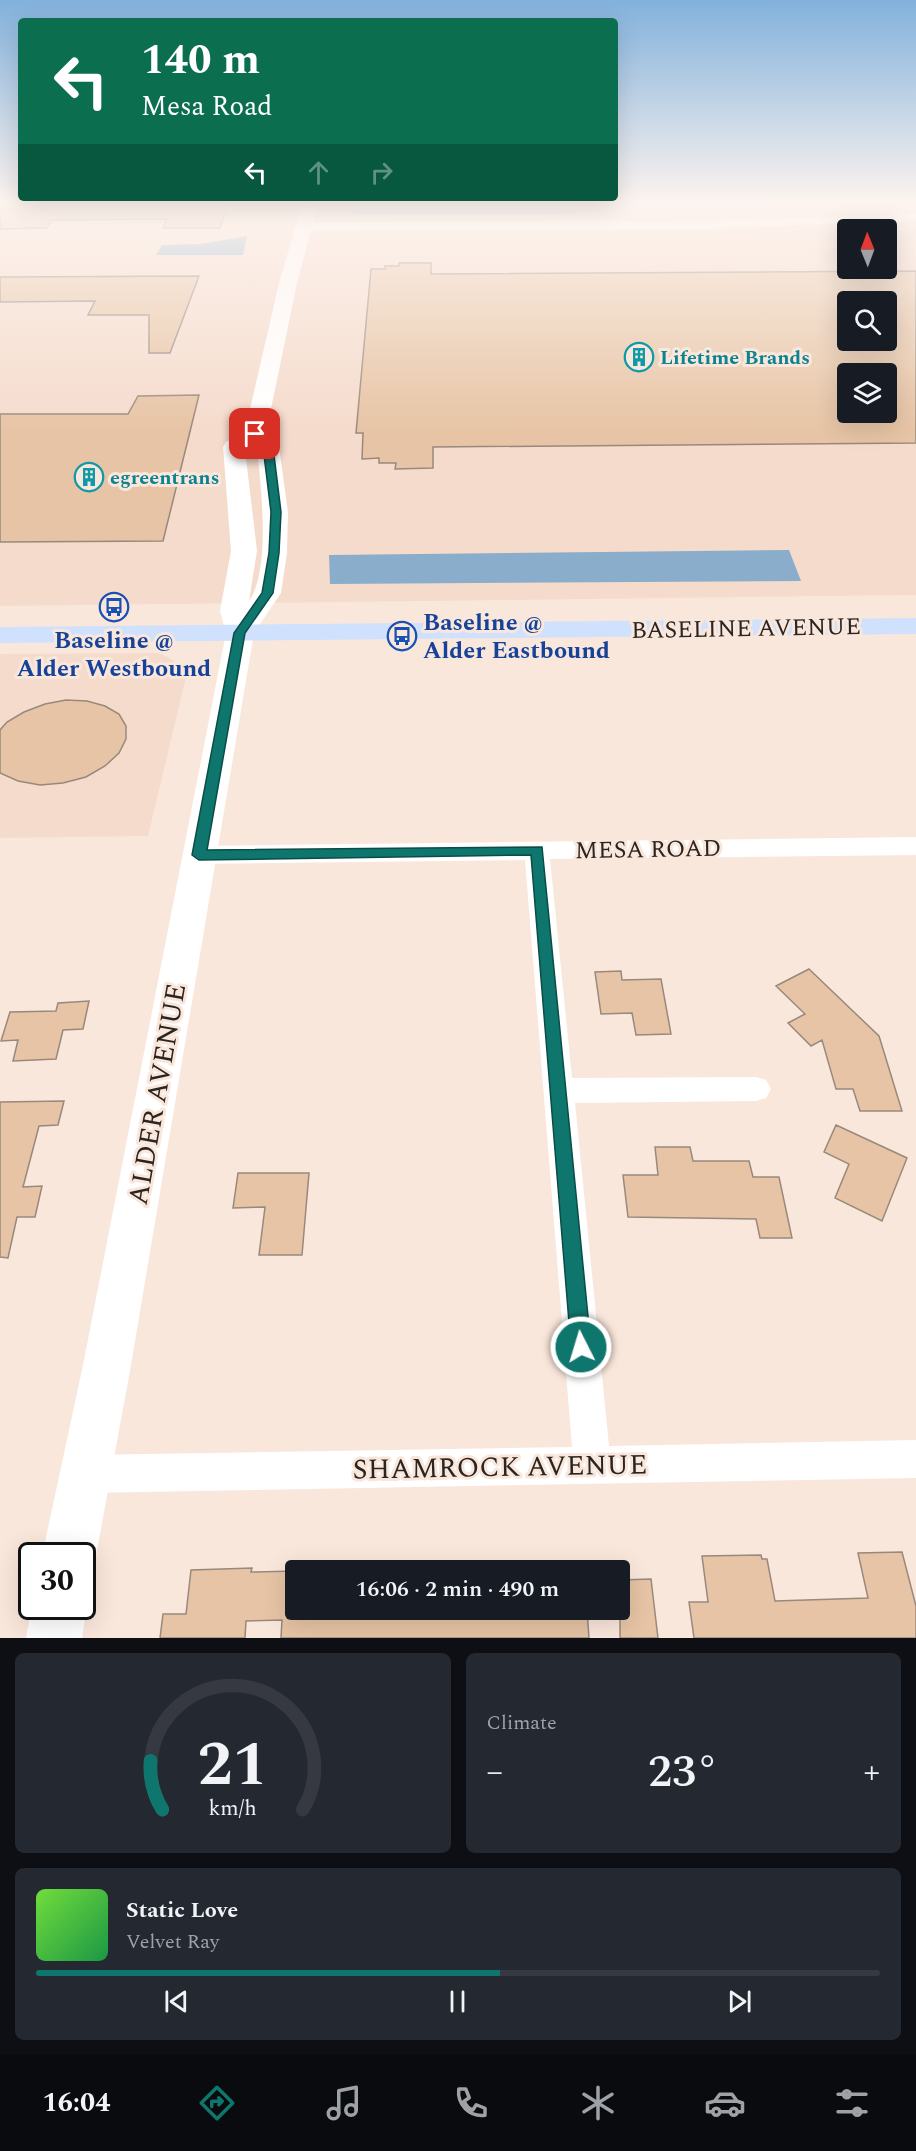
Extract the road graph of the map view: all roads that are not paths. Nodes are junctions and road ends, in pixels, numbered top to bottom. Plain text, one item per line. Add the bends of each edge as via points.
1 (290, 277) edge
2 (255, 434) junction
3 (916, 605) edge
4 (0, 613) edge
5 (243, 618) junction
6 (916, 627) edge
7 (0, 635) edge
8 (916, 846) edge
9 (537, 850) junction
10 (199, 855) junction
11 (756, 1089) dead end
12 (558, 1090) junction
13 (916, 1459) edge
14 (592, 1464) junction
15 (84, 1474) junction
16 (72, 1542) edge
17 (57, 1620) edge
18 (54, 1638) edge

1 - 2 main road
2 - 5 main road, ALDER AVENUE via 234,447 244,551
2 - 5 main road, ALDER AVENUE via 268,447 276,512 268,593
3 - 5 main road
4 - 5 main road
5 - 6 main road, BASELINE AVENUE
5 - 7 main road, BASELINE AVENUE
5 - 10 main road, ALDER AVENUE
8 - 9 street, MESA ROAD
9 - 10 street, MESA ROAD
9 - 12 street
10 - 15 main road, ALDER AVENUE
11 - 12 street
12 - 14 street
13 - 14 street, SHAMROCK AVENUE
14 - 15 street, SHAMROCK AVENUE
15 - 16 main road, ALDER AVENUE
17 - 18 main road

